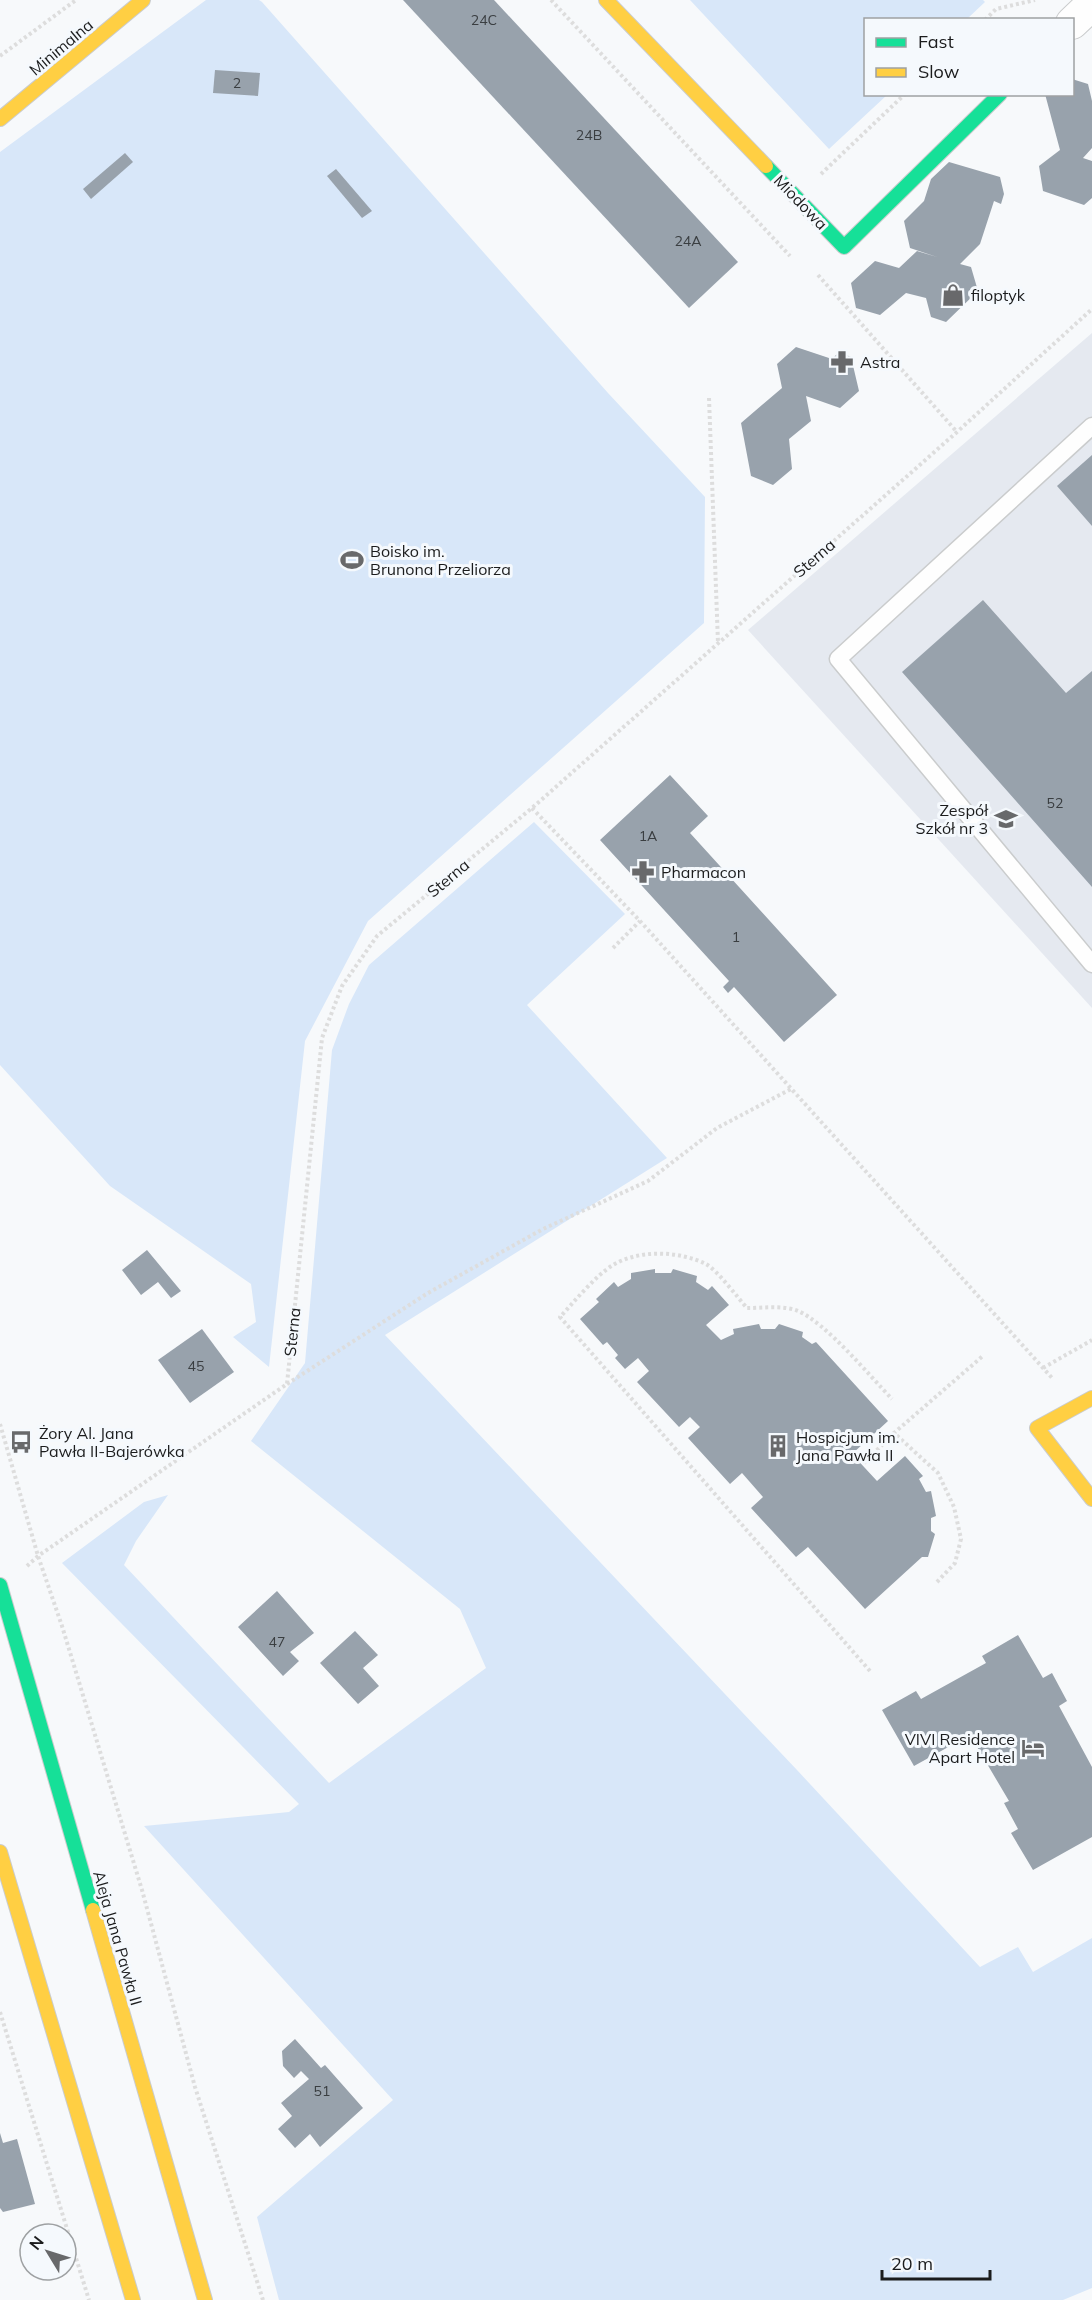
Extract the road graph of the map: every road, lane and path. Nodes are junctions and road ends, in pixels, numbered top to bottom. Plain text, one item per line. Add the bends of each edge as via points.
1 (76, 0) edge
2 (143, 0) edge
3 (550, 0) edge
4 (606, 0) edge
5 (1035, 0) edge
6 (1092, 4) edge
7 (987, 18) edge
8 (1074, 21) edge
9 (0, 56) edge
10 (903, 96) edge
11 (998, 96) edge
12 (0, 119) edge
13 (796, 198) junction
14 (790, 256) dead end
15 (818, 276) dead end
16 (1092, 309) edge
17 (709, 398) dead end
18 (1092, 426) edge
19 (957, 432) junction
20 (718, 643) junction
21 (532, 808) junction
22 (640, 921) junction
23 (613, 948) dead end
24 (1092, 964) edge
25 (791, 1089) junction
26 (1092, 1340) edge
27 (984, 1355) dead end
28 (1043, 1368) junction
29 (287, 1384) junction
30 (1092, 1398) edge
31 (892, 1399) dead end
32 (1078, 1407) junction
33 (0, 1424) edge
34 (894, 1433) junction
35 (864, 1463) dead end
36 (1092, 1499) edge
37 (38, 1556) junction
38 (937, 1581) dead end
39 (0, 1585) edge
40 (870, 1671) dead end
41 (0, 1852) edge
42 (0, 2012) edge
43 (89, 2300) edge
44 (133, 2300) edge
45 (205, 2300) edge
46 (263, 2300) edge

1 - 9 path
2 - 12 street, Minimalna
3 - 14 path
4 - 13 street, Miodowa
5 - 7 path via 996,9
6 - 8 street
10 - 13 path
11 - 13 street, Miodowa via 844,248
15 - 19 path
16 - 19 path, Sterna
17 - 20 path
18 - 24 lane via 838,658
19 - 20 path, Sterna
20 - 21 path, Sterna
21 - 22 path
21 - 29 path, Sterna via 378,936 342,986 322,1038
22 - 23 path
22 - 25 path
25 - 28 path
25 - 29 path via 717,1128 648,1181 543,1229 428,1293
26 - 28 path
27 - 34 path
28 - 32 path
29 - 37 path
30 - 32 street
31 - 40 path via 821,1326 797,1311 747,1308 708,1265 675,1254 642,1255 613,1265 560,1317
32 - 36 street via 1037,1428
33 - 37 path
34 - 35 path
34 - 38 path via 938,1473 954,1508 961,1539 955,1563
37 - 46 path via 142,1890 195,2087
39 - 45 street, Aleja Jana Pawła II
41 - 44 street
42 - 43 path

